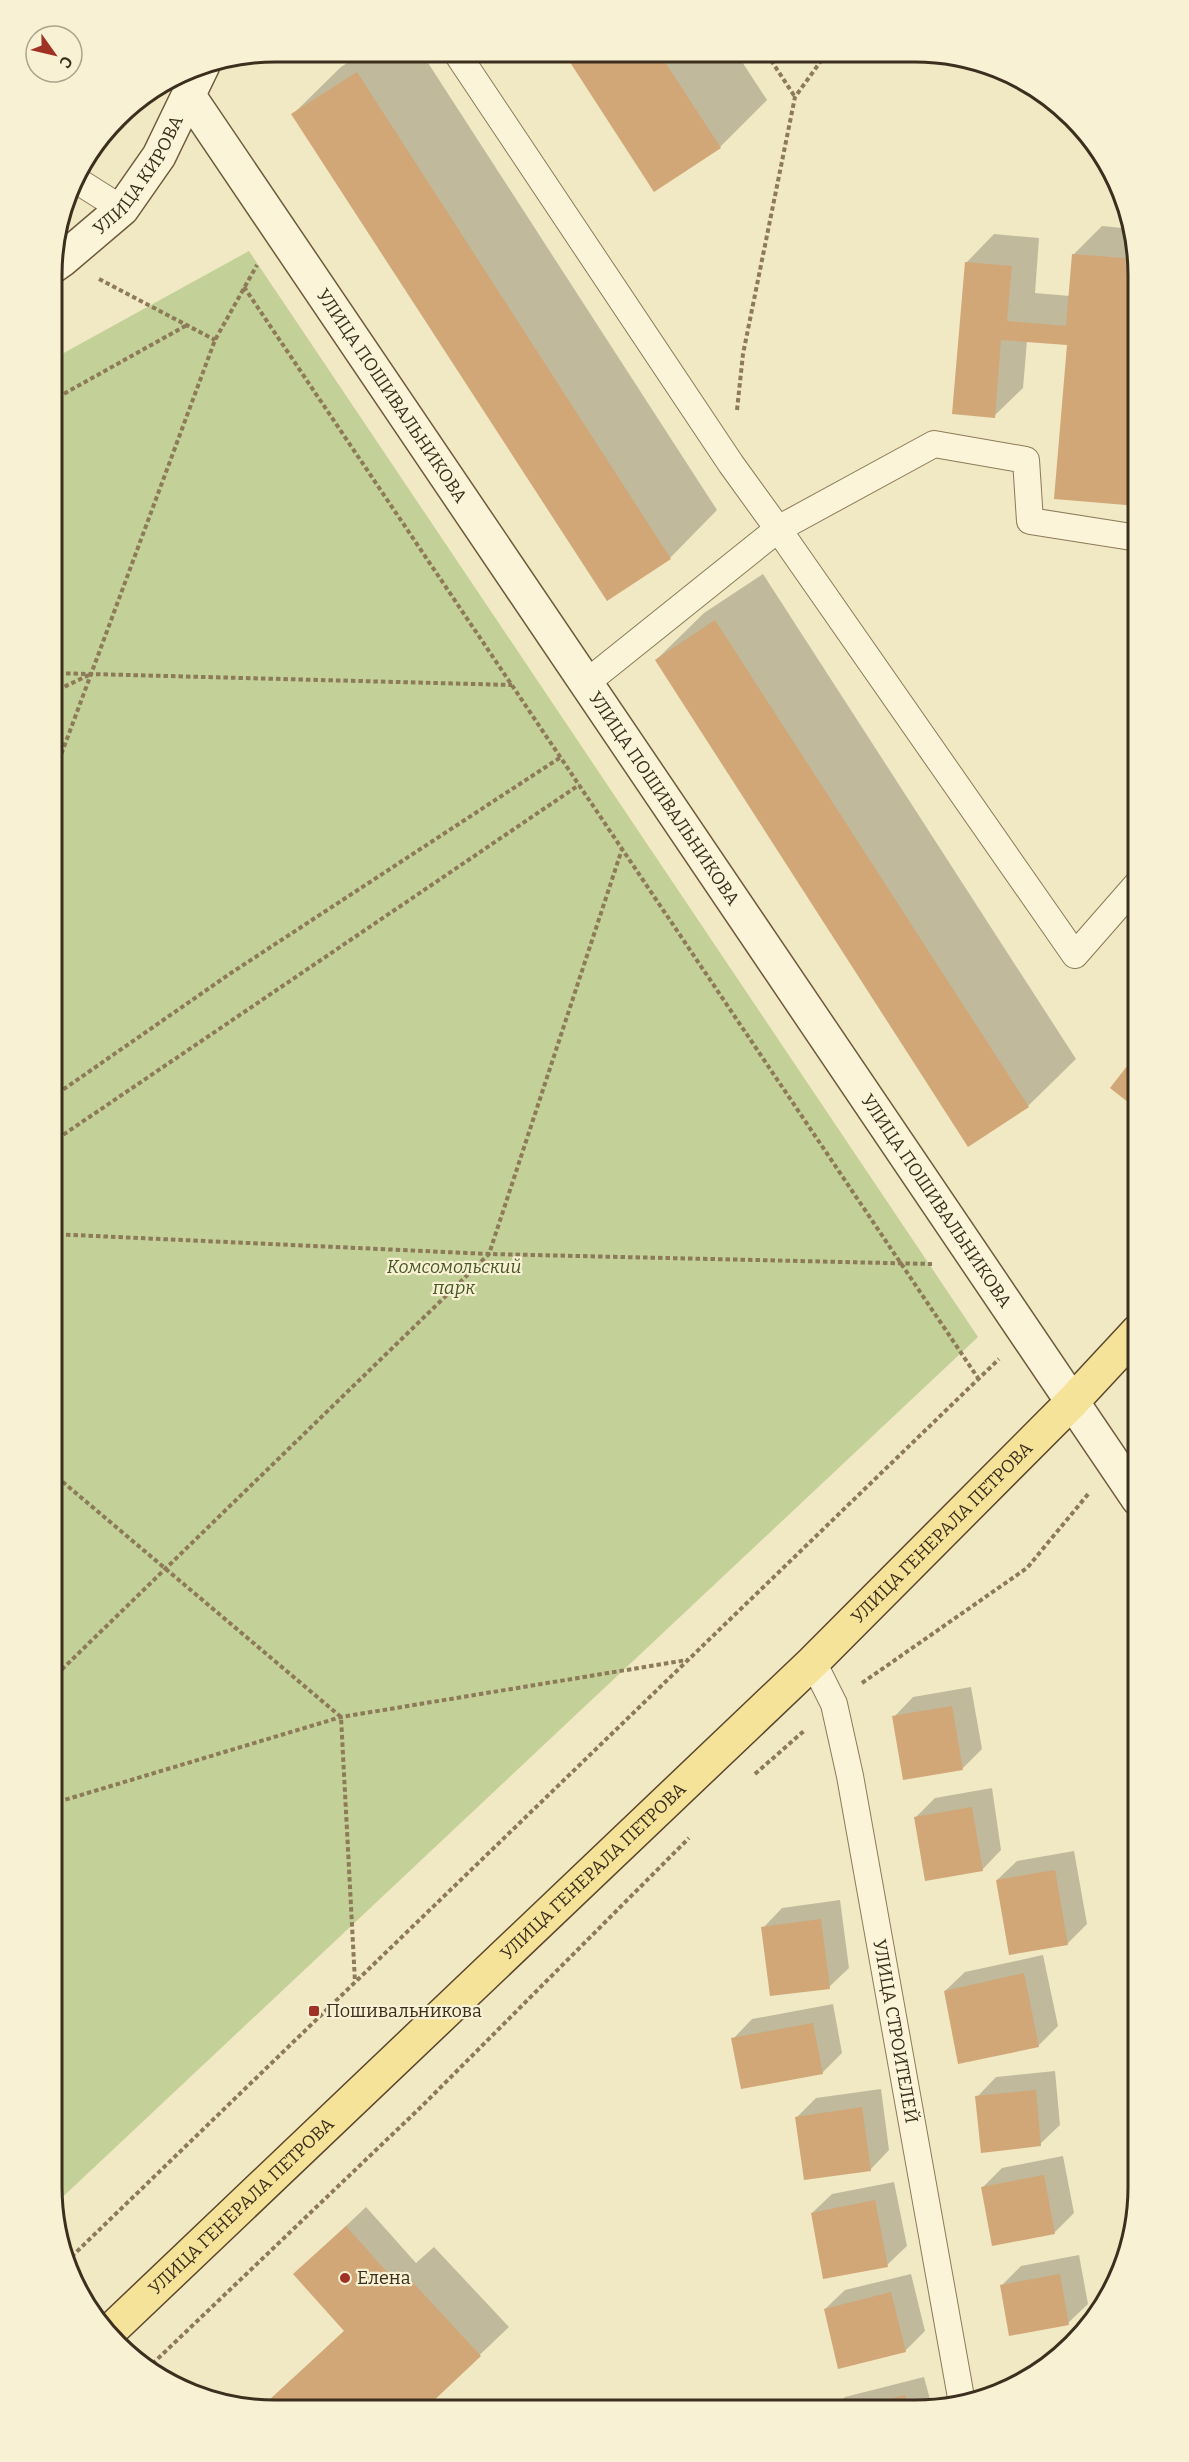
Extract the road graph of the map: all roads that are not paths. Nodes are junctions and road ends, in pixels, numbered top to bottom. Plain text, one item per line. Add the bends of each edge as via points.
1 (463, 62) edge
2 (198, 76) edge
3 (189, 96) junction
4 (82, 183) edge
5 (122, 209) junction
6 (62, 260) edge
7 (778, 529) junction
8 (1128, 536) edge
9 (586, 683) junction
10 (1128, 894) edge
11 (1128, 1342) edge
12 (1072, 1402) junction
13 (1128, 1484) edge
14 (813, 1662) junction
15 (114, 2328) edge
16 (961, 2395) edge

1 - 7 lane
2 - 3 main road, УЛИЦА КИРОВА
3 - 5 main road, УЛИЦА КИРОВА via 159,156
3 - 9 main road, УЛИЦА ПОШИВАЛЬНИКОВА
4 - 5 lane
5 - 6 main road, УЛИЦА КИРОВА
7 - 8 lane via 934,444 1026,460 1030,521
7 - 9 lane
7 - 10 lane via 1075,955
9 - 12 main road, УЛИЦА ПОШИВАЛЬНИКОВА
11 - 12 main road, УЛИЦА ГЕНЕРАЛА ПЕТРОВА
12 - 13 main road, УЛИЦА ПОШИВАЛЬНИКОВА
12 - 14 main road, УЛИЦА ГЕНЕРАЛА ПЕТРОВА
14 - 15 main road, УЛИЦА ГЕНЕРАЛА ПЕТРОВА
14 - 16 lane, УЛИЦА СТРОИТЕЛЕЙ via 834,1704 852,1786

